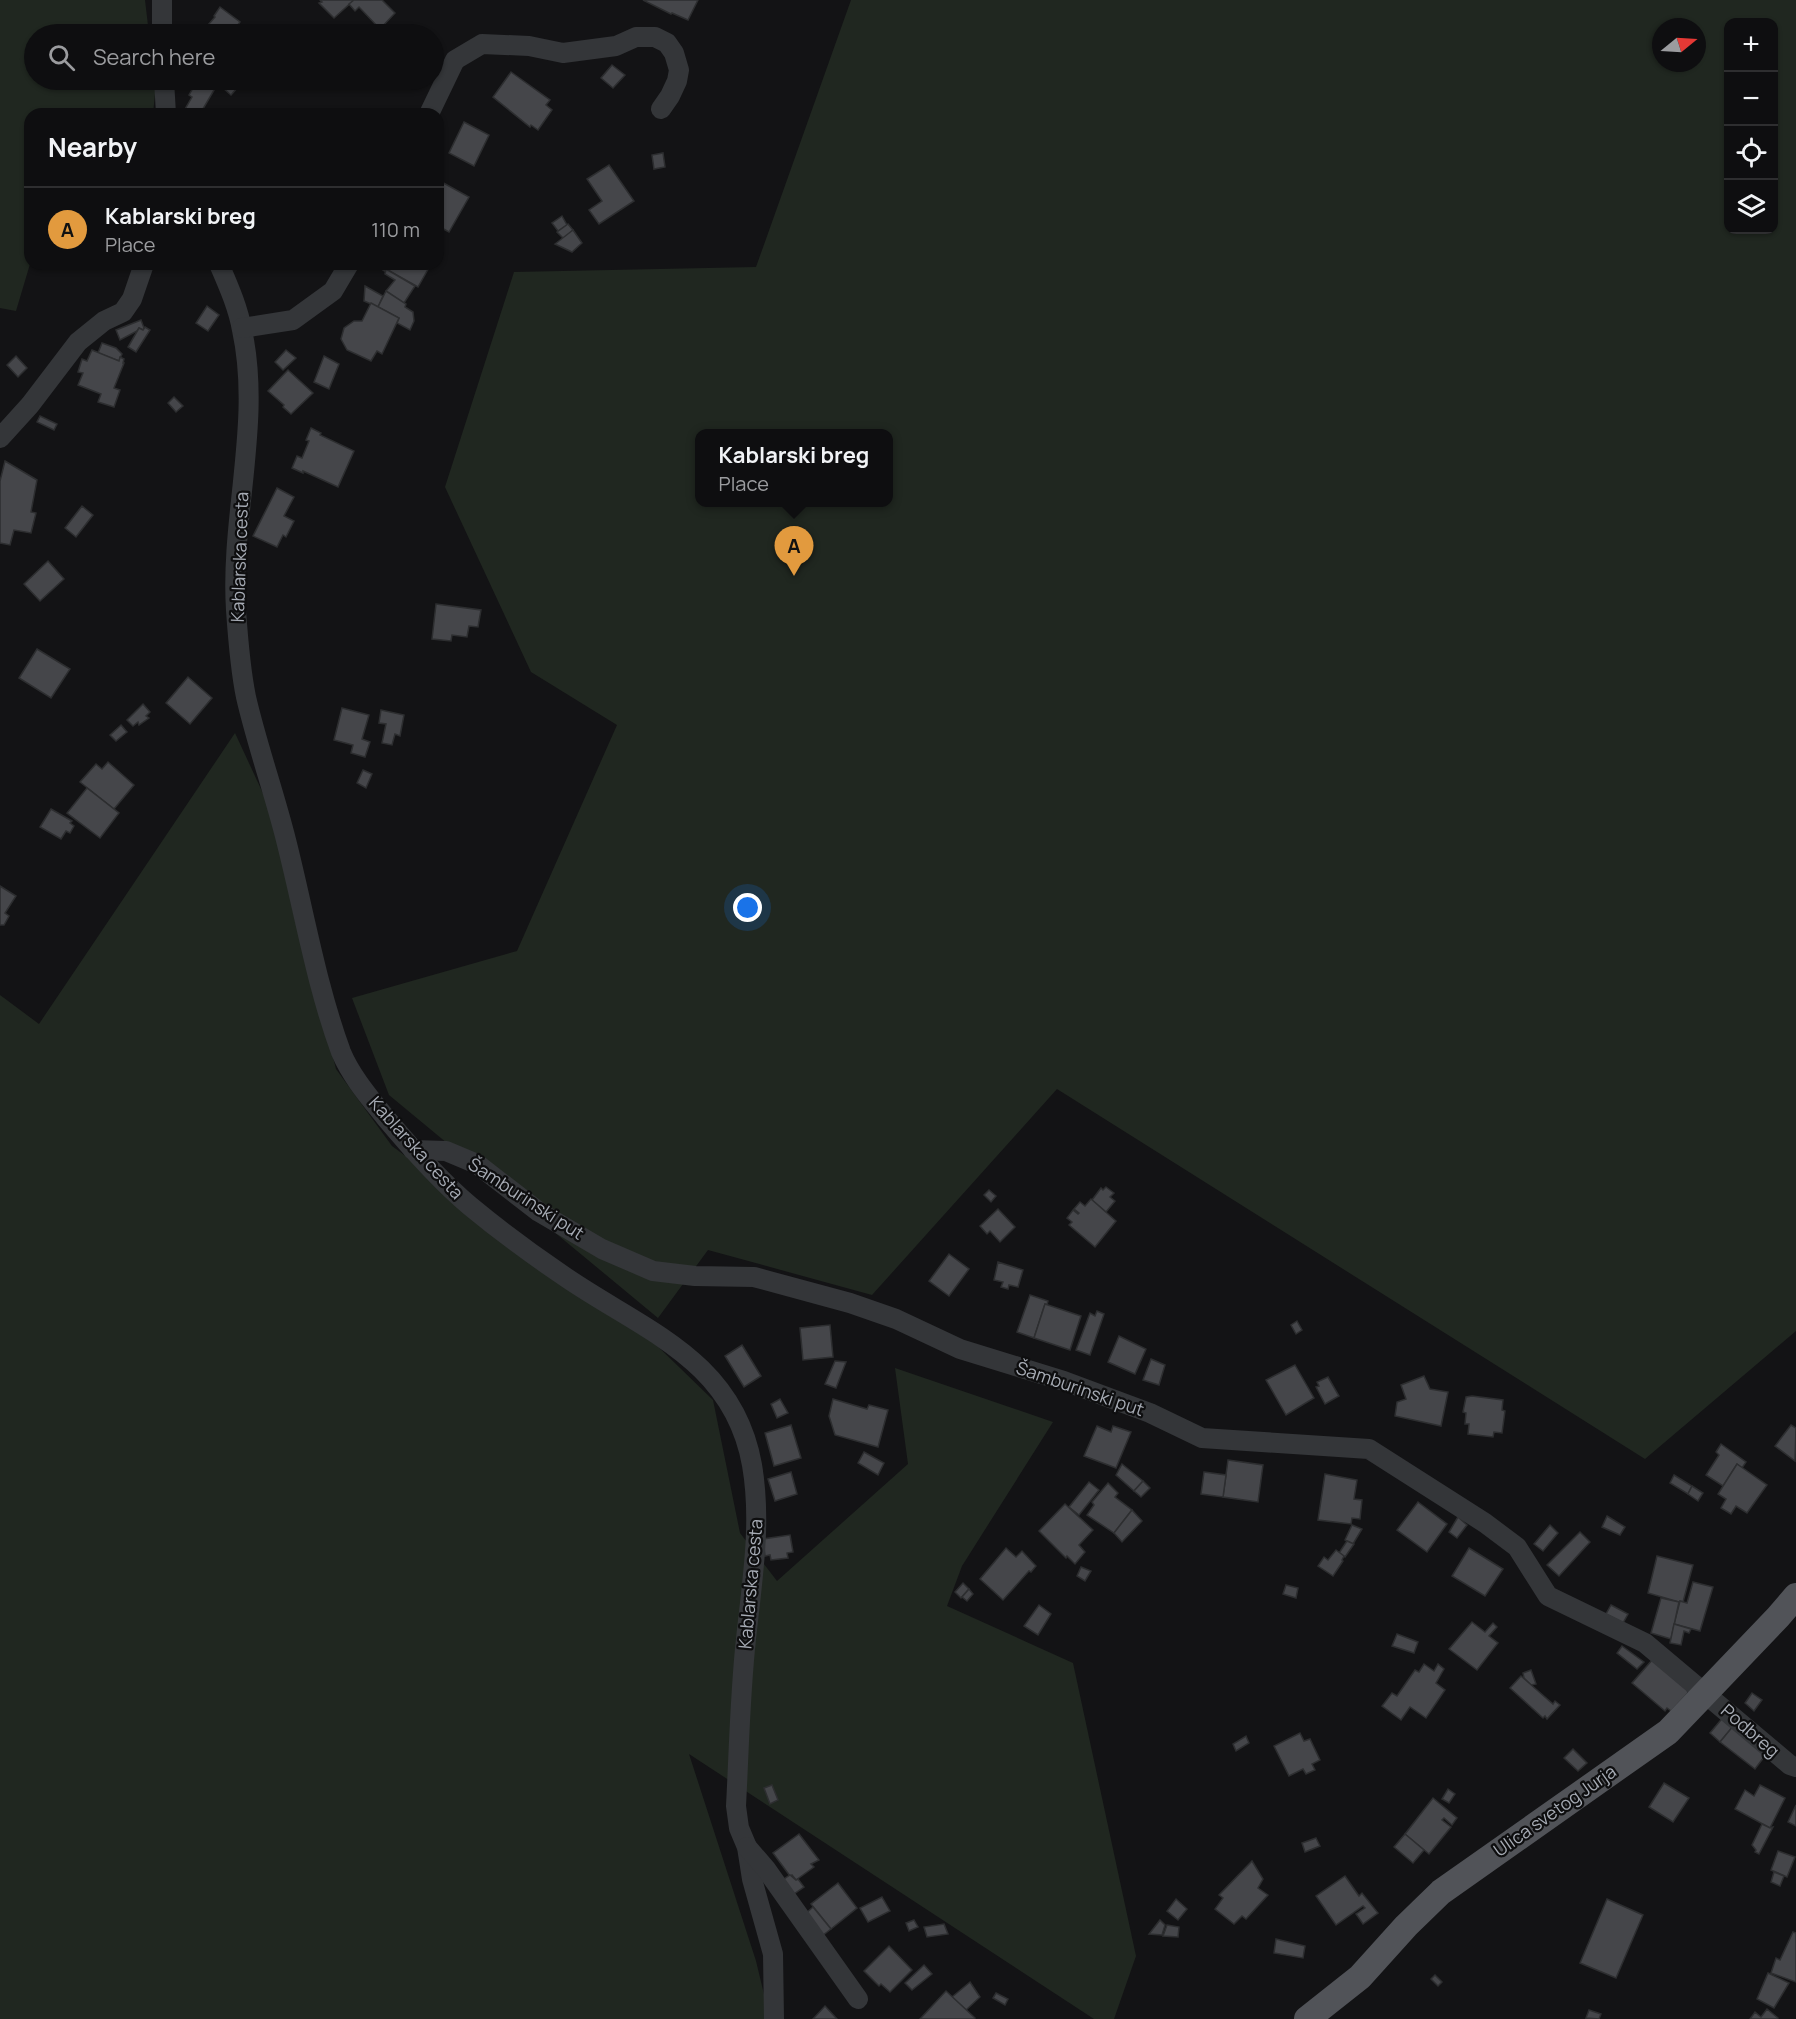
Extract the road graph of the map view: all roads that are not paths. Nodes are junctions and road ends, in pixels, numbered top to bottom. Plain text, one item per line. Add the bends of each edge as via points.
1 (162, 0) edge
2 (162, 24) edge
3 (444, 83) edge
4 (165, 90) edge
5 (441, 90) edge
6 (166, 108) edge
7 (432, 108) edge
8 (661, 109) dead end
9 (142, 270) edge
10 (221, 270) edge
11 (345, 270) edge
12 (242, 328) junction
13 (0, 438) edge
14 (413, 1150) junction
15 (1796, 1596) edge
16 (1706, 1692) junction
17 (1796, 1767) edge
18 (747, 1847) junction
19 (858, 1999) dead end
20 (774, 2019) edge
21 (1307, 2019) edge

1 - 2 street
3 - 8 street via 455,60 482,44 563,52 616,46 636,37 655,37 667,43 679,70
4 - 6 street
5 - 7 street
9 - 13 street via 123,312 78,342
10 - 12 street, Kablarska cesta
11 - 12 street via 333,291 293,320
12 - 14 street, Kablarska cesta via 249,414 235,604 246,696 328,1012 344,1058 366,1094
14 - 16 street, Šamburinski put via 446,1151 477,1164 539,1212 602,1249 653,1271 754,1277 850,1303 896,1318 960,1349 1150,1413 1202,1438 1369,1449 1517,1547 1548,1596 1645,1642
14 - 18 street, Kablarska cesta via 487,1219 564,1276 647,1326 692,1359 718,1386 742,1427 757,1504 736,1806
15 - 16 main road, Ulica svetog Jurja
16 - 17 street, Podbreg
16 - 21 main road, Ulica svetog Jurja via 1668,1732 1441,1892 1360,1977
18 - 19 street, Kablarska cesta
18 - 20 street, Kablarska cesta via 773,1954

